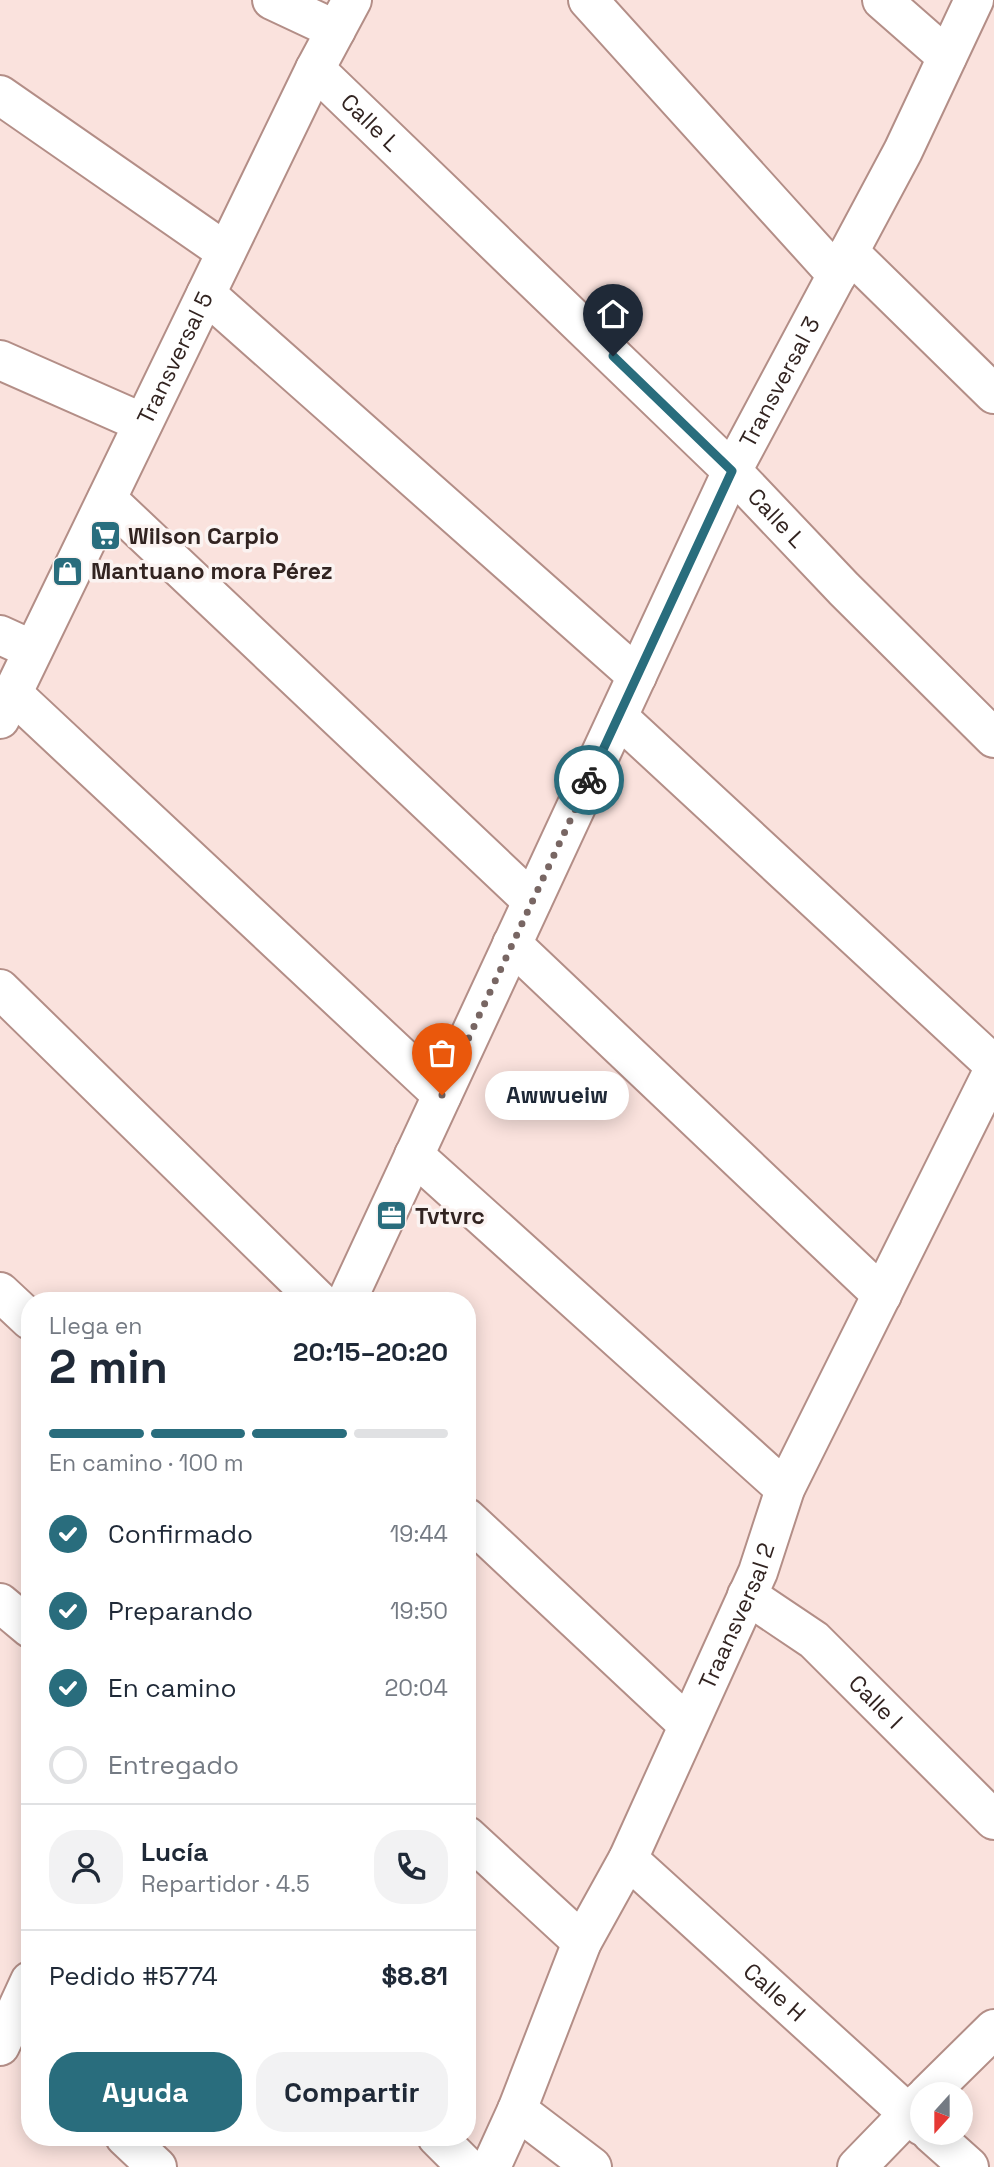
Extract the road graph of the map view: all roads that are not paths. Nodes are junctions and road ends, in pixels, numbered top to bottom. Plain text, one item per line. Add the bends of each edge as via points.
1 (272, 0) edge
2 (588, 0) edge
3 (882, 0) edge
4 (980, 10) edge
5 (344, 15) edge
6 (947, 57) junction
7 (315, 69) junction
8 (0, 95) edge
9 (226, 253) junction
10 (843, 264) junction
11 (206, 294) junction
12 (0, 360) edge
13 (994, 394) edge
14 (144, 423) junction
15 (732, 471) junction
16 (107, 499) junction
17 (17, 643) edge
18 (637, 676) junction
19 (6, 706) edge
20 (618, 717) junction
21 (994, 738) edge
22 (532, 901) junction
23 (512, 944) junction
24 (0, 989) edge
25 (994, 1067) edge
26 (442, 1095) junction
27 (414, 1155) junction
28 (0, 1292) edge
29 (310, 1292) edge
30 (350, 1292) edge
31 (882, 1295) junction
32 (21, 1312) edge
33 (785, 1489) junction
34 (476, 1526) edge
35 (747, 1595) junction
36 (0, 1603) edge
37 (21, 1620) edge
38 (687, 1724) junction
39 (994, 1820) edge
40 (476, 1844) edge
41 (628, 1859) junction
42 (582, 1942) junction
43 (21, 2012) edge
44 (994, 2029) edge
45 (13, 2039) edge
46 (949, 2082) edge
47 (910, 2103) edge
48 (517, 2110) junction
49 (910, 2123) edge
50 (135, 2146) edge
51 (445, 2146) edge
52 (950, 2146) edge
53 (157, 2167) edge
54 (467, 2167) edge
55 (491, 2167) edge
56 (592, 2167) edge
57 (857, 2167) edge
58 (968, 2167) edge

1 - 5 street
2 - 10 street
3 - 6 street
4 - 6 street, Transversal 3
5 - 7 street, Transversal 5
6 - 10 street, Transversal 3
7 - 9 street, Transversal 5
7 - 15 street, Calle L
8 - 9 street
9 - 11 street, Transversal 5
10 - 13 street
10 - 15 street, Transversal 3
11 - 14 street, Transversal 5
11 - 18 street
12 - 14 street
14 - 16 street, Transversal 5
15 - 18 street, Transversal 3
15 - 21 street, Calle L
16 - 17 street, Transversal 5
16 - 22 street
17 - 19 street, Transversal 5
18 - 20 street, Transversal 3
19 - 26 street
20 - 22 street, Transversal 3
20 - 25 street
22 - 23 street, Transversal 3
23 - 26 street, Transversal 3
23 - 31 street
24 - 29 street
25 - 31 street, Traansversal 2
26 - 27 street, Transversal 3
27 - 30 street, Transversal 3
27 - 33 street
28 - 32 street
31 - 33 street, Traansversal 2
33 - 35 street, Traansversal 2
34 - 38 street
35 - 38 street, Traansversal 2
35 - 39 street, Calle I via 814,1640
36 - 37 street
38 - 41 street, Traansversal 2
40 - 42 street
41 - 42 street, Traansversal 2
41 - 47 street, Calle H
42 - 48 street, Traansversal 2
43 - 45 street
44 - 46 street
48 - 55 street, Traansversal 2
48 - 56 street
49 - 57 street
50 - 53 street
51 - 54 street
52 - 58 street, Calle H

